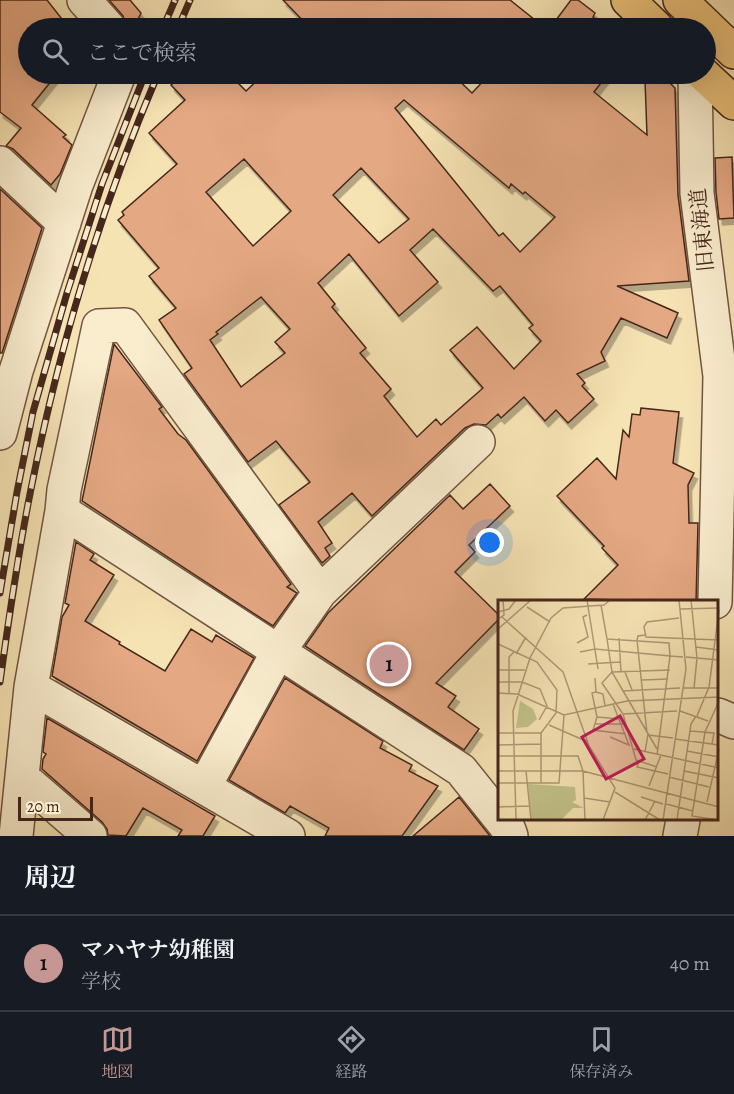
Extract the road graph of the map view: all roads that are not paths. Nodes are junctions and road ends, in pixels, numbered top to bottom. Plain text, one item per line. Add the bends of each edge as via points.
1 (628, 0) edge
2 (87, 1) edge
3 (682, 7) edge
4 (101, 18) edge
5 (647, 18) edge
6 (695, 18) edge
7 (716, 36) edge
8 (734, 52) edge
9 (115, 84) edge
10 (695, 84) edge
11 (714, 84) edge
12 (734, 103) edge
13 (0, 163) edge
14 (64, 223) junction
15 (8, 370) edge
16 (0, 433) edge
17 (478, 442) dead end
18 (62, 511) junction
19 (320, 592) junction
20 (715, 600) edge
21 (278, 652) junction
22 (31, 687) junction
23 (719, 716) edge
24 (734, 722) edge
25 (23, 778) junction
26 (204, 787) junction
27 (498, 819) edge
28 (500, 821) edge
29 (683, 821) edge
30 (16, 836) edge
31 (90, 836) edge
32 (288, 836) edge
33 (511, 836) edge
34 (681, 836) edge

1 - 5 main road
2 - 4 street
3 - 6 main road
7 - 8 main road
9 - 14 street
10 - 20 street, 旧東海道 via 697,193 720,376
11 - 12 main road
13 - 14 street
14 - 15 street
15 - 16 street
17 - 19 street
18 - 19 street via 99,326 125,325
18 - 21 street
18 - 22 street
19 - 21 street
21 - 26 street
21 - 27 street via 461,770
22 - 25 street
22 - 26 street
23 - 24 street
25 - 30 street
25 - 31 street
26 - 32 street
28 - 33 street
29 - 34 street

